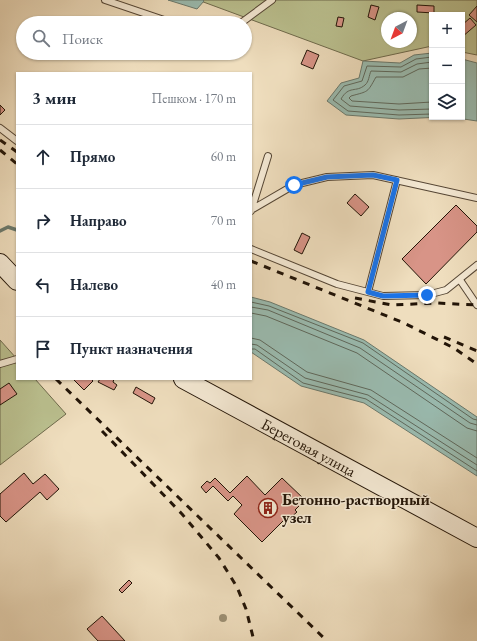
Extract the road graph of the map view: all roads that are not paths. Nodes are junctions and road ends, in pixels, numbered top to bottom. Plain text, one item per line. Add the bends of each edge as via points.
1 (105, 0) edge
2 (272, 0) edge
3 (152, 16) edge
4 (250, 16) edge
5 (0, 128) edge
6 (16, 140) edge
7 (268, 156) dead end
8 (397, 180) junction
9 (477, 198) edge
10 (252, 208) edge
11 (252, 210) edge
12 (252, 249) edge
13 (0, 263) edge
14 (477, 265) edge
15 (16, 280) edge
16 (460, 280) junction
17 (368, 292) junction
18 (477, 305) edge
19 (16, 359) edge
20 (0, 364) edge
21 (185, 380) edge
22 (477, 538) edge

1 - 3 lane
2 - 4 lane
5 - 6 lane
7 - 10 lane
8 - 9 lane
8 - 11 lane via 373,175 327,177 294,185
8 - 17 lane
12 - 17 lane via 337,284
13 - 15 street
14 - 16 lane
16 - 17 lane via 446,290 427,295 383,296
16 - 18 lane
19 - 20 lane
21 - 22 street, Береговая улица

